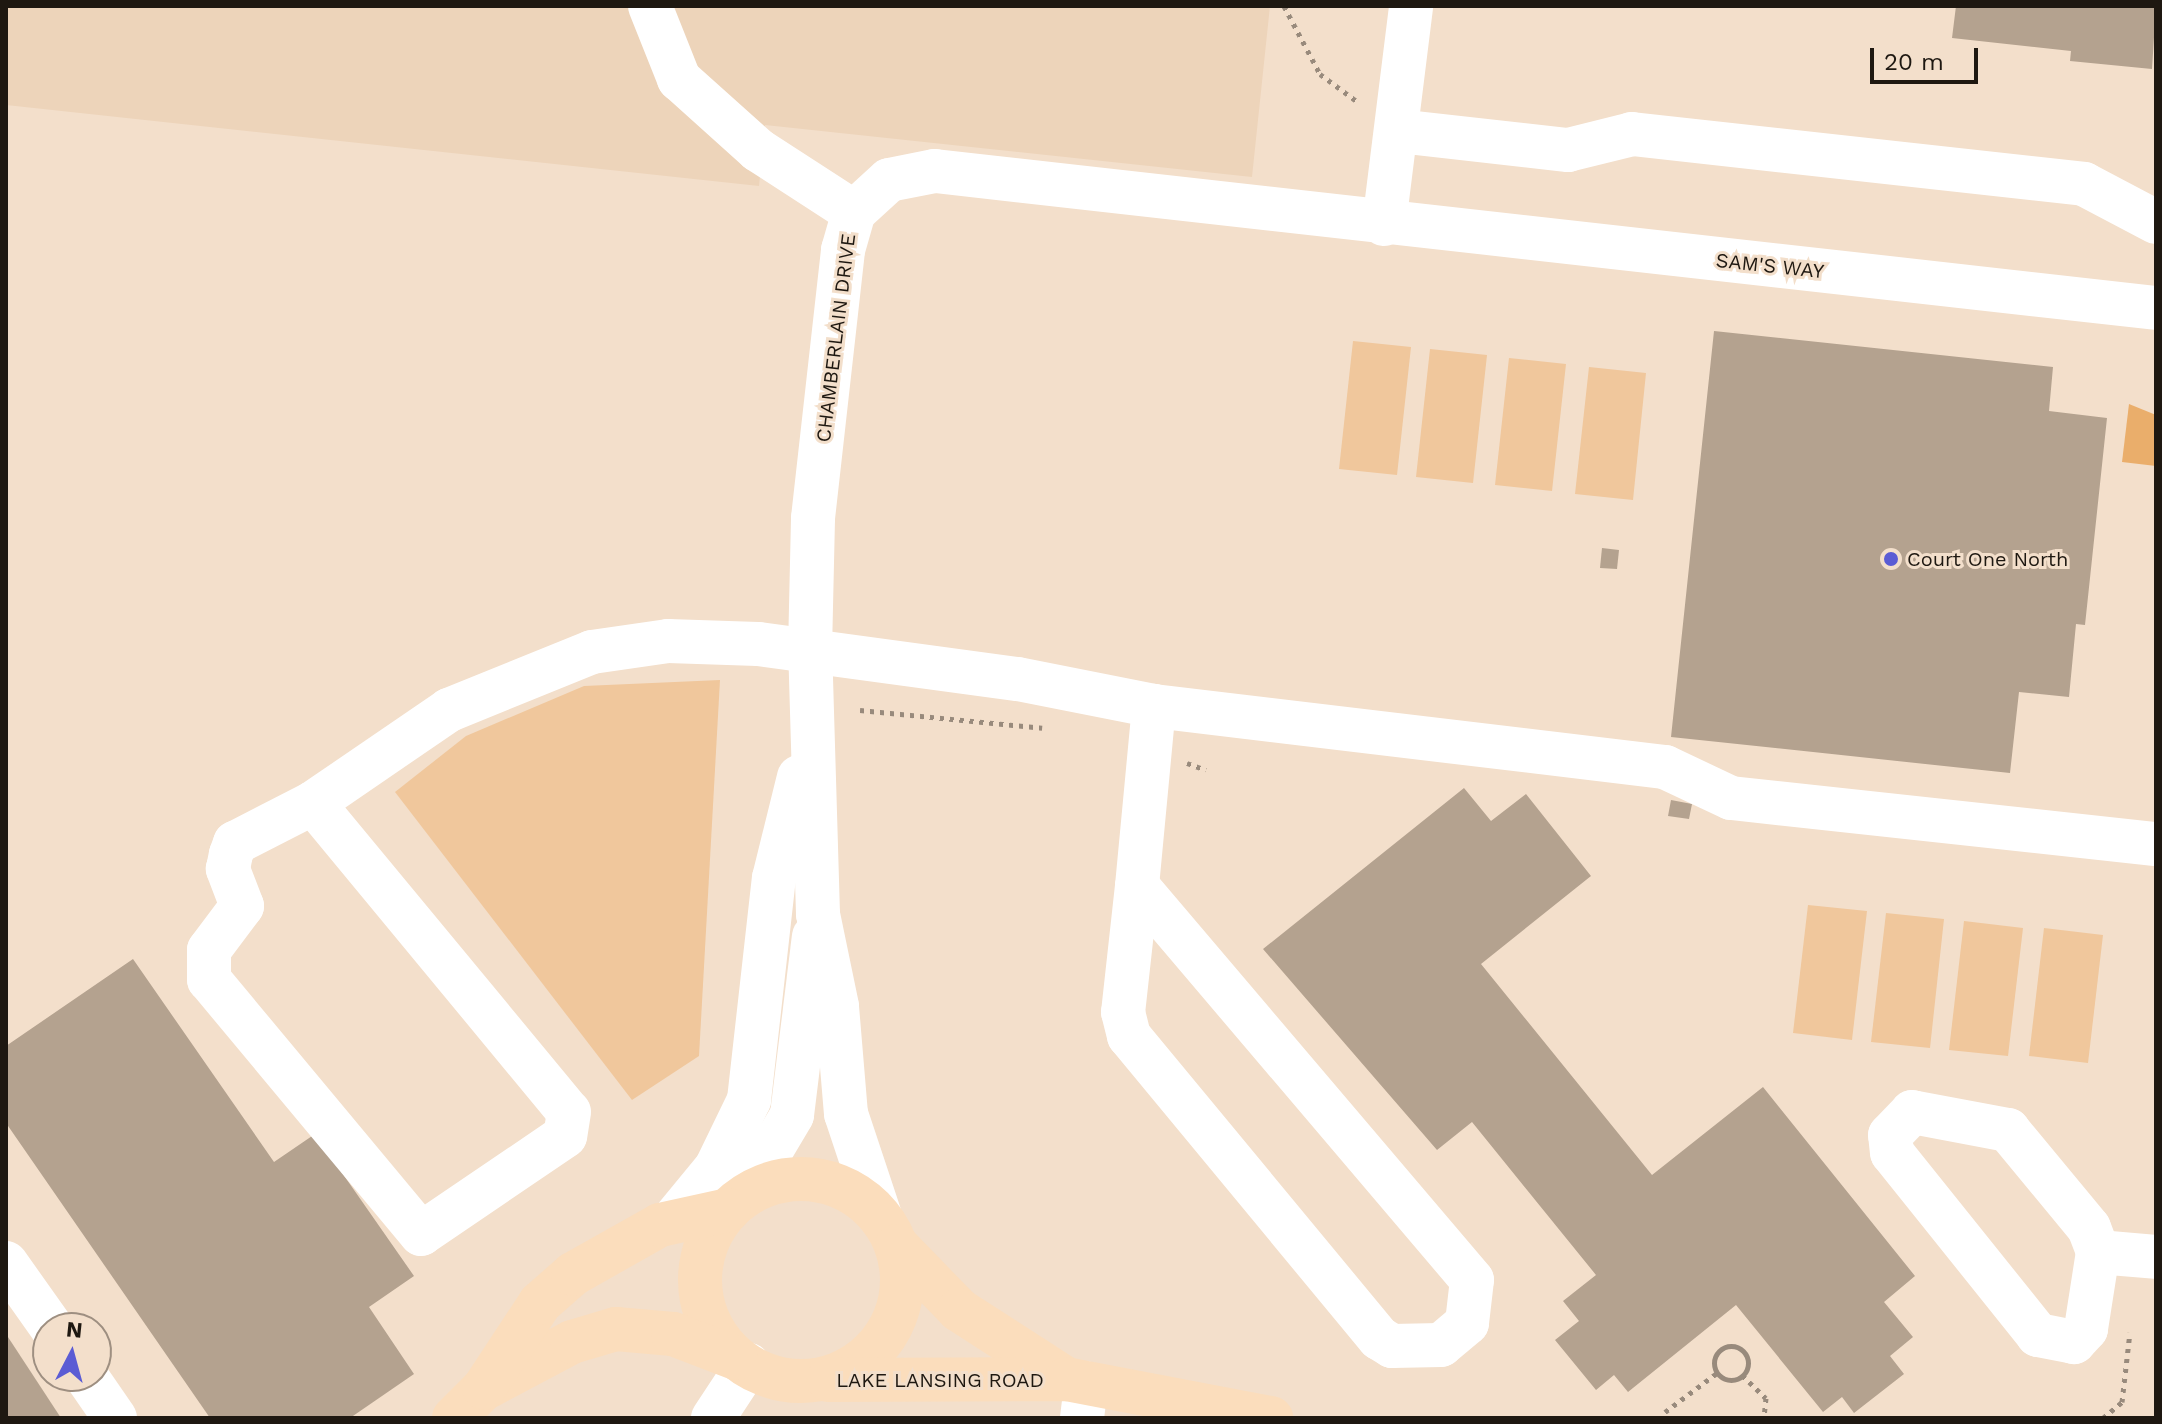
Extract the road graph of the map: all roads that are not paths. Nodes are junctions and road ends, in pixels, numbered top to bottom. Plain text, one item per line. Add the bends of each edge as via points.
1 (650, 6) edge
2 (1411, 6) edge
3 (1398, 131) junction
4 (854, 212) junction
5 (2156, 222) edge
6 (1384, 224) junction
7 (2156, 308) edge
8 (810, 651) junction
9 (1154, 706) junction
10 (813, 720) junction
11 (313, 803) junction
12 (2156, 844) edge
13 (1137, 886) junction
14 (818, 914) junction
15 (736, 1203) junction
16 (674, 1219) junction
17 (889, 1231) junction
18 (2098, 1252) junction
19 (2156, 1257) edge
20 (6, 1263) edge
21 (41, 1312) edge
22 (742, 1362) junction
23 (814, 1381) junction
24 (97, 1392) edge
25 (1078, 1393) edge
26 (469, 1403) edge
27 (115, 1418) edge
28 (713, 1418) edge
29 (1271, 1418) edge

1 - 4 street via 679,79 758,150
2 - 3 street
3 - 5 street via 1568,150 1632,134 2084,184
3 - 6 street
4 - 6 street, CHAMBERLAIN DRIVE via 889,180 935,171
4 - 8 street, CHAMBERLAIN DRIVE via 813,518
6 - 7 street, SAM'S WAY
8 - 9 street
8 - 10 street, CHAMBERLAIN DRIVE
8 - 11 street via 668,641 592,652 449,710
9 - 12 street via 1665,767 1731,798
9 - 13 street
10 - 14 street, CHAMBERLAIN DRIVE
10 - 16 street via 774,878 749,1100 716,1168
11 - 11 street via 235,843 228,869 242,906 209,950 209,980 304,1086 409,1227 434,1232 565,1136 569,1112
13 - 13 street via 1472,1280 1467,1323 1441,1345 1404,1348 1379,1338 1129,1036 1123,1012
14 - 15 street, CHAMBERLAIN DRIVE via 801,1005 797,1099 786,1130
14 - 17 street, CHAMBERLAIN DRIVE via 837,1006 846,1114
15 - 16 main road
15 - 17 main road via 775,1182 810,1179 854,1193
15 - 22 main road via 712,1234 702,1284 710,1325
16 - 26 main road via 598,1256 540,1303
17 - 23 main road via 902,1288 888,1329 857,1362
17 - 25 main road, LAKE LANSING ROAD via 959,1310
18 - 18 street via 2089,1228 2008,1130 1912,1112 1899,1119 1892,1153 2038,1335 2074,1342 2086,1329
18 - 19 street
20 - 21 street
22 - 23 main road via 772,1377
22 - 26 main road via 659,1331 616,1329 572,1342
22 - 28 street
23 - 25 main road, LAKE LANSING ROAD
24 - 27 street
25 - 29 main road, LAKE LANSING ROAD

